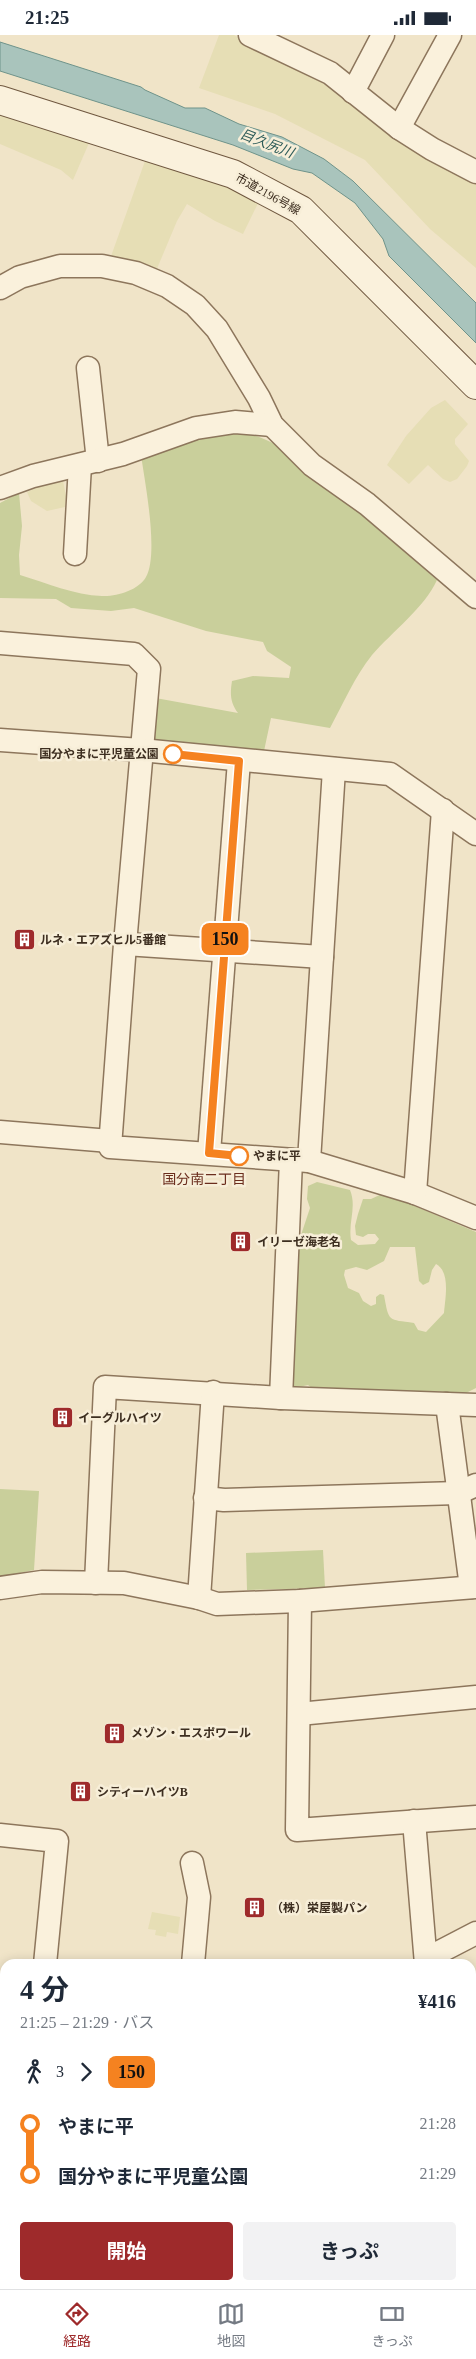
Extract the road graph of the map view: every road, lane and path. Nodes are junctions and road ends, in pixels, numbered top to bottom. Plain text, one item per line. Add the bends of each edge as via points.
1 (250, 35) edge
2 (383, 35) edge
3 (450, 35) edge
4 (285, 42) edge
5 (353, 92) junction
6 (0, 100) edge
7 (399, 128) junction
8 (473, 165) edge
9 (10, 273) edge
10 (0, 288) edge
11 (88, 368) dead end
12 (476, 385) edge
13 (272, 425) junction
14 (89, 463) junction
15 (0, 488) edge
16 (75, 554) dead end
17 (476, 597) edge
18 (0, 643) edge
19 (0, 739) edge
20 (141, 750) junction
21 (239, 761) junction
22 (334, 769) junction
23 (443, 809) junction
24 (476, 834) edge
25 (125, 944) junction
26 (224, 950) junction
27 (322, 957) junction
28 (0, 1133) edge
29 (110, 1141) junction
30 (209, 1153) junction
31 (300, 1160) junction
32 (415, 1193) junction
33 (476, 1218) edge
34 (213, 1393) junction
35 (280, 1398) junction
36 (447, 1404) junction
37 (476, 1405) edge
38 (467, 1489) edge
39 (205, 1499) junction
40 (96, 1583) junction
41 (474, 1587) edge
42 (0, 1588) edge
43 (199, 1598) junction
44 (300, 1601) junction
45 (476, 1697) edge
46 (299, 1714) junction
47 (476, 1817) edge
48 (414, 1821) junction
49 (0, 1835) edge
50 (192, 1863) dead end
51 (476, 1933) edge
52 (45, 1959) edge
53 (193, 1959) edge
54 (426, 1959) edge
55 (430, 1959) edge

1 - 4 street
2 - 5 street
3 - 7 street
4 - 5 street
5 - 7 street
6 - 12 street, 市道2196号線 via 233,174 300,210
7 - 8 street
9 - 10 street
9 - 13 street via 60,266 102,266 136,273 167,286 195,305 217,329
11 - 14 street
13 - 14 street via 235,422 196,428
13 - 17 street via 312,465 367,504
14 - 15 street via 33,476
14 - 16 street
18 - 20 street via 134,654 149,669
19 - 20 street
20 - 21 street
20 - 25 street
21 - 22 street
21 - 26 street
22 - 23 street via 390,774
22 - 27 street
23 - 24 street
23 - 32 street
25 - 26 street
25 - 29 street
26 - 27 street
26 - 30 street
27 - 31 street
28 - 29 street
29 - 30 street via 110,1147
30 - 31 street
31 - 32 street
31 - 35 street
32 - 33 street
34 - 35 street
34 - 39 street
34 - 40 street via 105,1387
35 - 36 street
36 - 37 street
36 - 38 street
38 - 39 street
38 - 41 street
39 - 43 street
40 - 42 street via 42,1582
40 - 43 street via 124,1583
41 - 44 street
43 - 44 street via 217,1604
44 - 46 street
45 - 46 street
46 - 48 street via 297,1830
47 - 48 street
48 - 54 street
49 - 52 street via 57,1841
50 - 53 street via 199,1897
51 - 55 street

